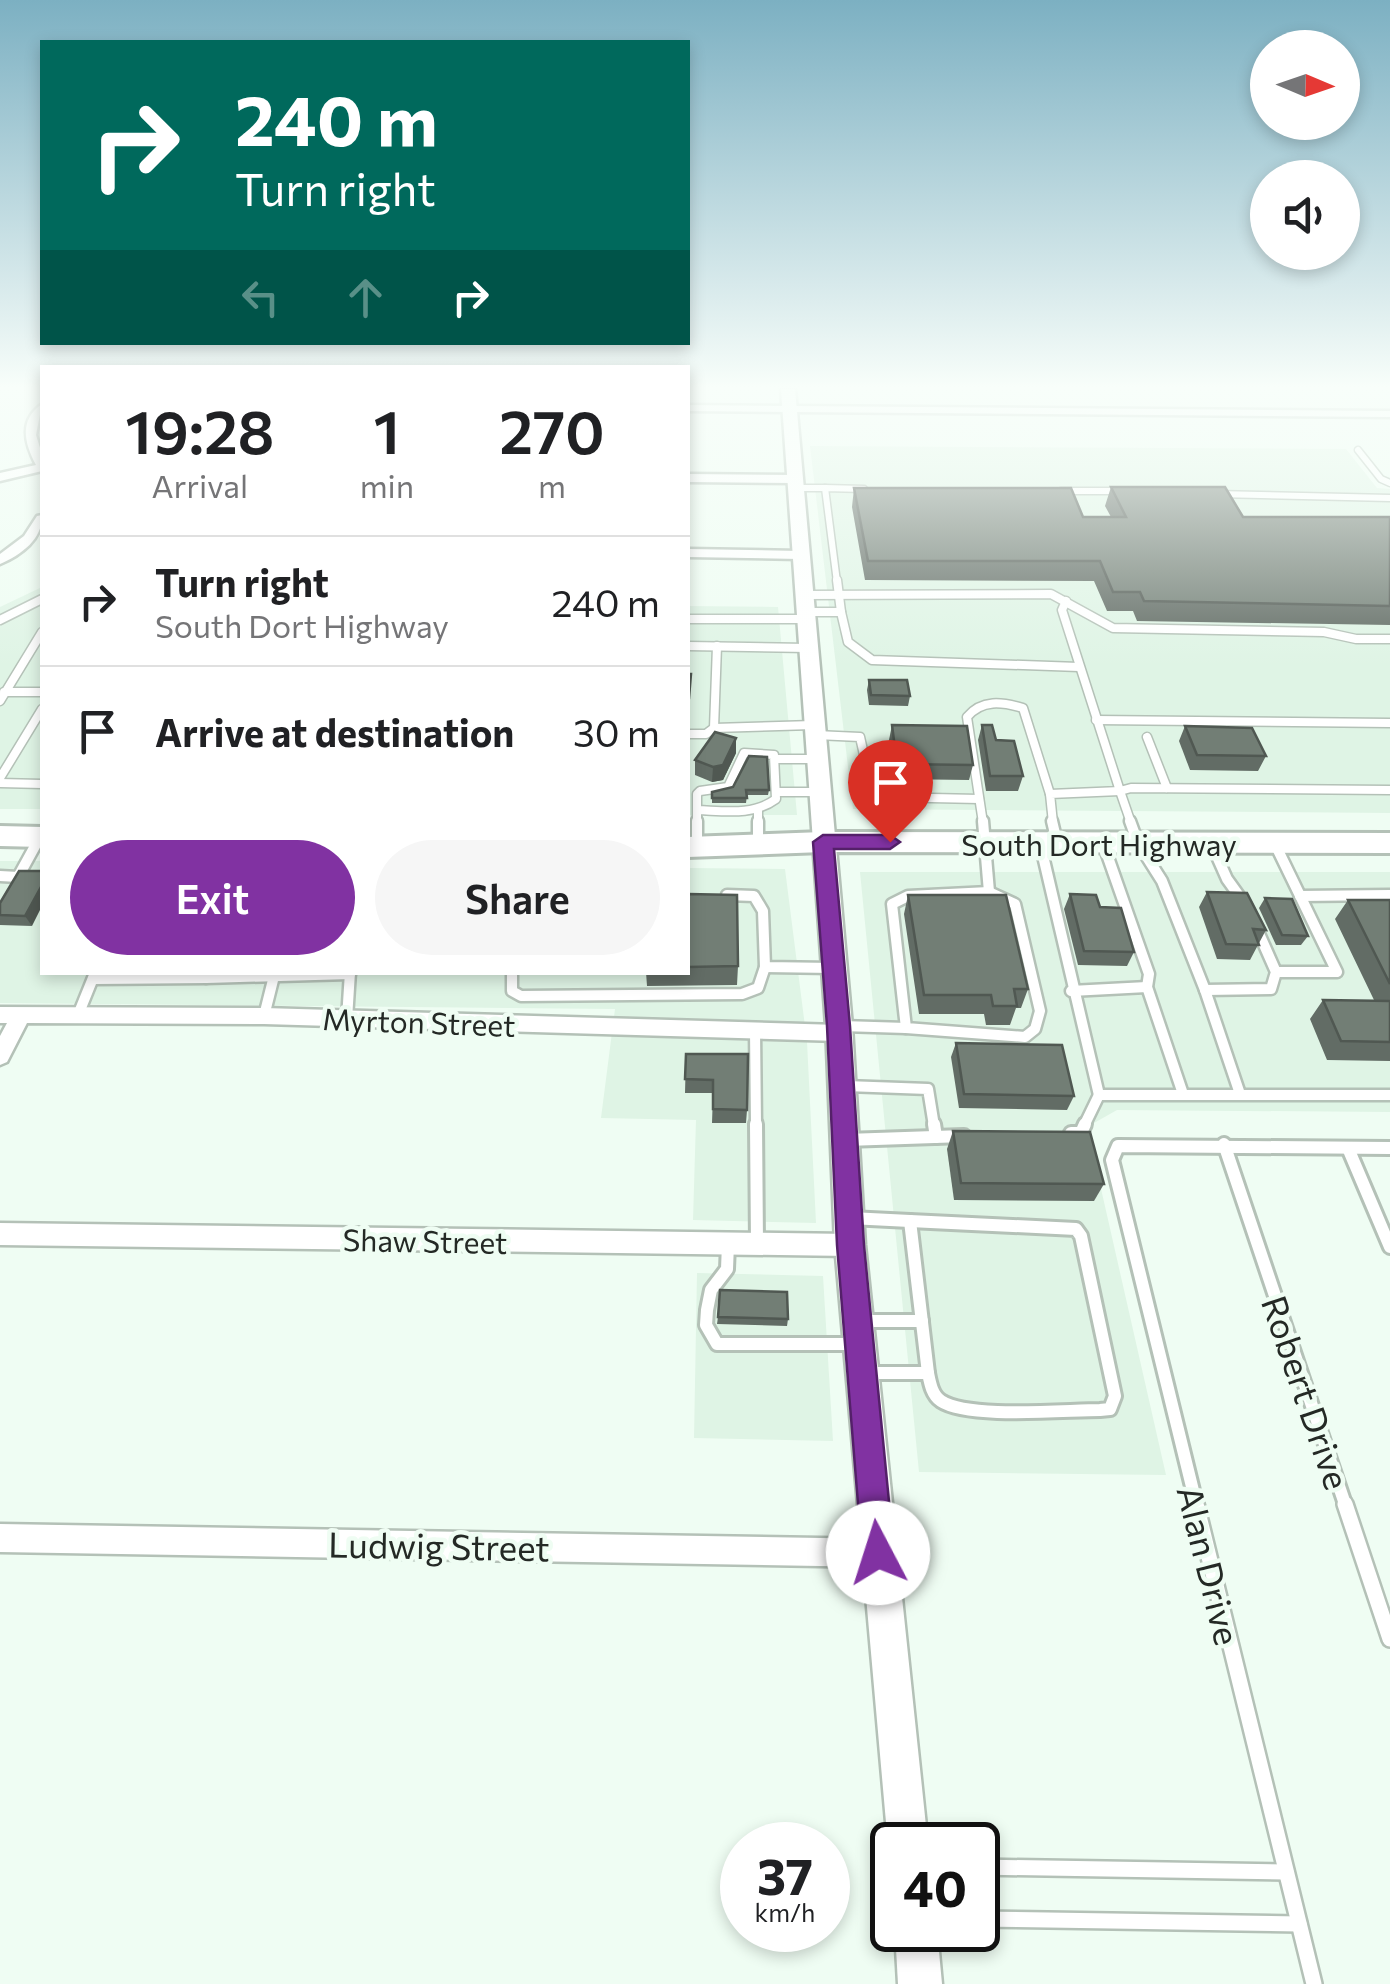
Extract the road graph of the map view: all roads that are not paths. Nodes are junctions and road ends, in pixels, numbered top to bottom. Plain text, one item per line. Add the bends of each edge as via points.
1 (753, 482) edge
2 (796, 484) junction
3 (825, 488) junction
4 (884, 489) edge
5 (1042, 490) edge
6 (1121, 491) edge
7 (1210, 494) edge
8 (1226, 495) junction
9 (1390, 498) edge
10 (1236, 512) edge
11 (40, 522) edge
12 (690, 554) edge
13 (800, 555) junction
14 (0, 560) edge
15 (837, 593) junction
16 (40, 599) edge
17 (1066, 601) junction
18 (805, 609) junction
19 (841, 612) junction
20 (690, 619) edge
21 (0, 620) edge
22 (40, 635) edge
23 (1390, 639) edge
24 (690, 646) edge
25 (717, 646) junction
26 (808, 648) junction
27 (1079, 667) junction
28 (3, 692) edge
29 (40, 692) edge
30 (0, 701) edge
31 (40, 712) edge
32 (1096, 720) junction
33 (1390, 723) edge
34 (714, 728) junction
35 (814, 730) junction
36 (690, 734) edge
37 (1147, 738) dead end
38 (775, 759) junction
39 (816, 759) junction
40 (0, 780) edge
41 (40, 784) edge
42 (1167, 788) junction
43 (1390, 790) edge
44 (1120, 791) junction
45 (776, 792) junction
46 (819, 792) junction
47 (1050, 794) junction
48 (979, 799) junction
49 (698, 810) junction
50 (758, 811) junction
51 (0, 836) edge
52 (40, 836) edge
53 (40, 839) edge
54 (823, 842) junction
55 (986, 842) junction
56 (1049, 842) junction
57 (1103, 842) junction
58 (1138, 843) junction
59 (1211, 843) junction
60 (1275, 843) junction
61 (1390, 843) edge
62 (758, 846) junction
63 (692, 847) edge
64 (3, 876) edge
65 (0, 887) edge
66 (988, 892) junction
67 (722, 895) edge
68 (1300, 896) junction
69 (1390, 896) edge
70 (765, 968) junction
71 (834, 968) junction
72 (1276, 972) junction
73 (207, 975) edge
74 (299, 975) edge
75 (350, 975) edge
76 (512, 975) edge
77 (94, 976) edge
78 (274, 976) junction
79 (1146, 986) junction
80 (1205, 990) junction
81 (1072, 991) junction
82 (11, 1015) edge
83 (78, 1015) junction
84 (264, 1016) junction
85 (347, 1019) junction
86 (906, 1028) junction
87 (755, 1030) junction
88 (839, 1030) junction
89 (0, 1056) edge
90 (840, 1085) junction
91 (1184, 1094) junction
92 (1240, 1094) junction
93 (1099, 1095) junction
94 (1390, 1095) edge
95 (1064, 1134) edge
96 (936, 1136) junction
97 (978, 1136) edge
98 (844, 1140) junction
99 (1224, 1144) junction
100 (1348, 1148) junction
101 (1390, 1148) edge
102 (910, 1221) junction
103 (849, 1231) junction
104 (0, 1234) edge
105 (728, 1244) junction
106 (757, 1244) junction
107 (1390, 1247) edge
108 (922, 1322) junction
109 (859, 1346) junction
110 (928, 1373) junction
111 (0, 1538) edge
112 (878, 1553) junction
113 (1390, 1639) edge
114 (906, 1822) edge
115 (1000, 1867) edge
116 (1286, 1872) junction
117 (1000, 1919) edge
118 (1299, 1924) junction
119 (918, 1952) edge
120 (920, 1984) edge
121 (1314, 1984) edge

1 - 2 street
2 - 3 lane
2 - 13 street
3 - 4 lane
3 - 15 lane
5 - 6 lane
7 - 8 lane
8 - 9 lane
8 - 10 lane
11 - 14 street
12 - 13 street
13 - 18 street
15 - 17 lane via 1032,593
15 - 18 lane
15 - 19 lane
16 - 21 lane
17 - 23 lane via 1113,628
17 - 27 lane via 1062,610
18 - 19 lane
18 - 20 lane
18 - 26 street
19 - 27 lane via 848,642 872,660
22 - 28 lane
24 - 25 lane
25 - 26 lane
25 - 34 lane
26 - 35 street
27 - 32 lane
28 - 29 lane
28 - 30 lane
31 - 40 lane
32 - 33 lane
32 - 44 lane
34 - 35 lane
34 - 36 lane
35 - 39 street
35 - 48 lane via 860,737 874,793
37 - 42 lane
38 - 39 lane
38 - 45 lane
38 - 49 lane via 772,752 742,754 728,787 697,794
39 - 46 street
40 - 41 lane
42 - 43 lane
42 - 44 lane
44 - 47 lane
44 - 58 lane
45 - 46 lane
45 - 50 lane
46 - 54 street
47 - 48 lane via 1028,714 1012,704 983,704 966,716
47 - 56 lane
48 - 55 lane
49 - 50 lane
49 - 63 lane
50 - 62 lane
51 - 52 main road
53 - 64 lane via 18,876
54 - 55 main road, South Dort Highway
54 - 62 main road, South Dort Highway
54 - 71 street
55 - 56 main road, South Dort Highway
55 - 66 lane
56 - 57 main road, South Dort Highway
56 - 81 lane
57 - 58 main road, South Dort Highway
57 - 79 lane via 1149,974
58 - 59 main road, South Dort Highway
58 - 80 lane via 1162,881
59 - 60 main road, South Dort Highway
59 - 72 lane
60 - 61 main road, South Dort Highway
60 - 68 lane
62 - 63 main road, South Dort Highway
64 - 65 lane
66 - 86 lane via 908,896 892,904
66 - 86 lane via 1014,904 1040,1011 1035,1029 1025,1037
67 - 70 lane via 754,896 763,911
68 - 69 lane
68 - 72 lane via 1336,972
70 - 71 lane
70 - 76 lane via 758,988 742,994 522,996 512,990
71 - 88 street
72 - 80 lane via 1272,989
73 - 77 lane
73 - 78 lane
74 - 78 lane
75 - 85 lane
77 - 83 lane
78 - 84 lane
79 - 81 lane
79 - 91 lane
80 - 92 lane
81 - 93 lane
82 - 83 street, Myrton Street
82 - 89 street
83 - 84 street, Myrton Street
84 - 85 street, Myrton Street
85 - 87 street, Myrton Street
86 - 88 lane
87 - 88 street, Myrton Street
87 - 106 lane
88 - 90 street
90 - 96 lane via 928,1089
90 - 98 street
91 - 92 lane
91 - 93 lane
92 - 94 lane
93 - 95 lane via 1081,1133
96 - 97 lane
96 - 98 lane
98 - 103 street
99 - 100 lane
99 - 113 lane, Robert Drive
99 - 116 lane, Alan Drive via 1118,1146 1112,1160
100 - 101 lane
100 - 107 lane
102 - 103 lane
102 - 108 lane
102 - 110 lane via 1076,1229 1115,1396 1110,1408 1100,1410 965,1409 939,1400
103 - 106 street, Shaw Street
103 - 109 street
104 - 105 street, Shaw Street
105 - 106 street, Shaw Street
105 - 109 lane via 727,1269 711,1290 707,1310 706,1325 717,1344
108 - 109 lane
108 - 110 lane
109 - 110 lane
109 - 112 street
111 - 112 street, Ludwig Street
112 - 114 street
115 - 116 lane
116 - 118 lane, Alan Drive
117 - 118 lane
118 - 121 lane, Alan Drive
119 - 120 street

